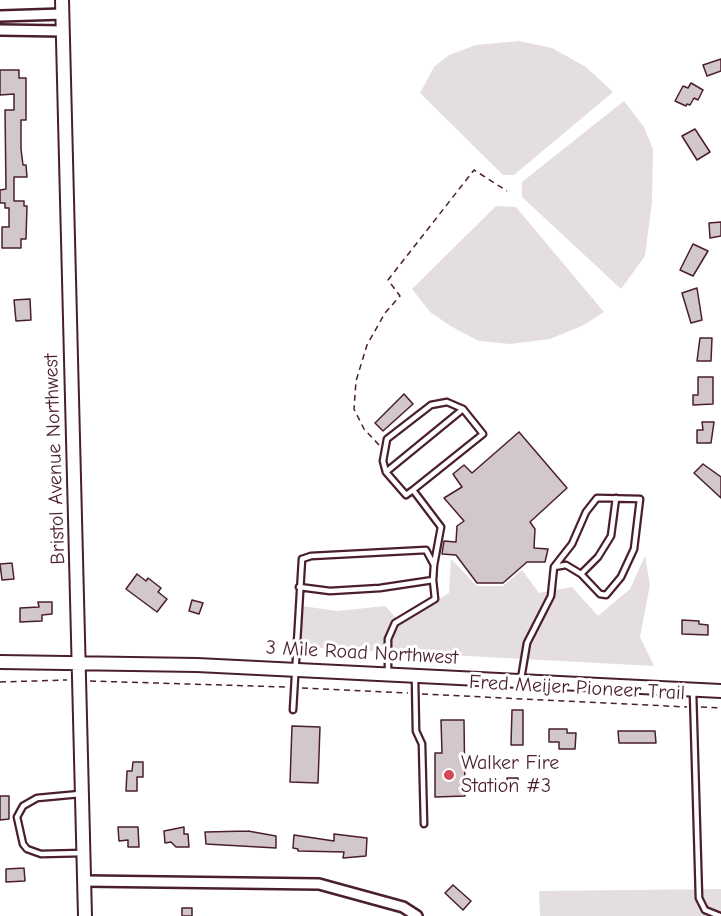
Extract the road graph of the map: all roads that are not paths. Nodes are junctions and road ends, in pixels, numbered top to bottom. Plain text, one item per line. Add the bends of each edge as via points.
1 (62, 0) edge
2 (63, 14) junction
3 (0, 16) edge
4 (0, 30) edge
5 (63, 31) junction
6 (463, 409) junction
7 (386, 472) junction
8 (413, 490) junction
9 (616, 498) junction
10 (434, 565) junction
11 (554, 567) junction
12 (581, 574) junction
13 (434, 580) junction
14 (299, 587) junction
15 (0, 662) edge
16 (79, 662) junction
17 (295, 669) junction
18 (388, 673) junction
19 (415, 675) junction
20 (521, 679) junction
21 (693, 689) junction
22 (721, 691) edge
23 (293, 710) dead end
24 (82, 794) junction
25 (424, 824) dead end
26 (84, 853) junction
27 (84, 881) junction
28 (85, 916) edge
29 (417, 916) edge
30 (720, 916) edge

1 - 2 street, Bristol Avenue Northwest
2 - 3 street
2 - 5 street, Bristol Avenue Northwest
4 - 5 street
5 - 16 street, Bristol Avenue Northwest
6 - 7 lane
6 - 7 lane via 447,402 431,405 387,439 383,461
6 - 8 lane via 483,434
7 - 8 lane via 406,495
8 - 10 lane via 441,527
9 - 11 lane via 597,498 572,544
9 - 12 lane via 611,536
9 - 12 lane via 640,499 634,549 621,577 606,595 600,594
10 - 13 lane
10 - 14 lane via 426,550 311,556 302,559
11 - 12 lane via 566,565
11 - 20 lane via 551,597 527,643
13 - 14 lane via 330,591
13 - 18 lane via 435,599 394,623 388,639
14 - 17 lane
15 - 16 street, 3 Mile Road Northwest
16 - 17 street, 3 Mile Road Northwest
16 - 24 street, Bristol Avenue Northwest
17 - 18 street, 3 Mile Road Northwest
17 - 23 lane
18 - 19 street, 3 Mile Road Northwest
19 - 20 street, 3 Mile Road Northwest
19 - 25 lane
20 - 21 street, 3 Mile Road Northwest
21 - 22 street, 3 Mile Road Northwest
21 - 30 lane via 699,898 705,909
24 - 26 street, Bristol Avenue Northwest
24 - 26 lane via 37,798 23,806 17,817 27,849 41,854
26 - 27 street, Bristol Avenue Northwest
27 - 28 street, Bristol Avenue Northwest
27 - 29 street via 319,884 403,907

